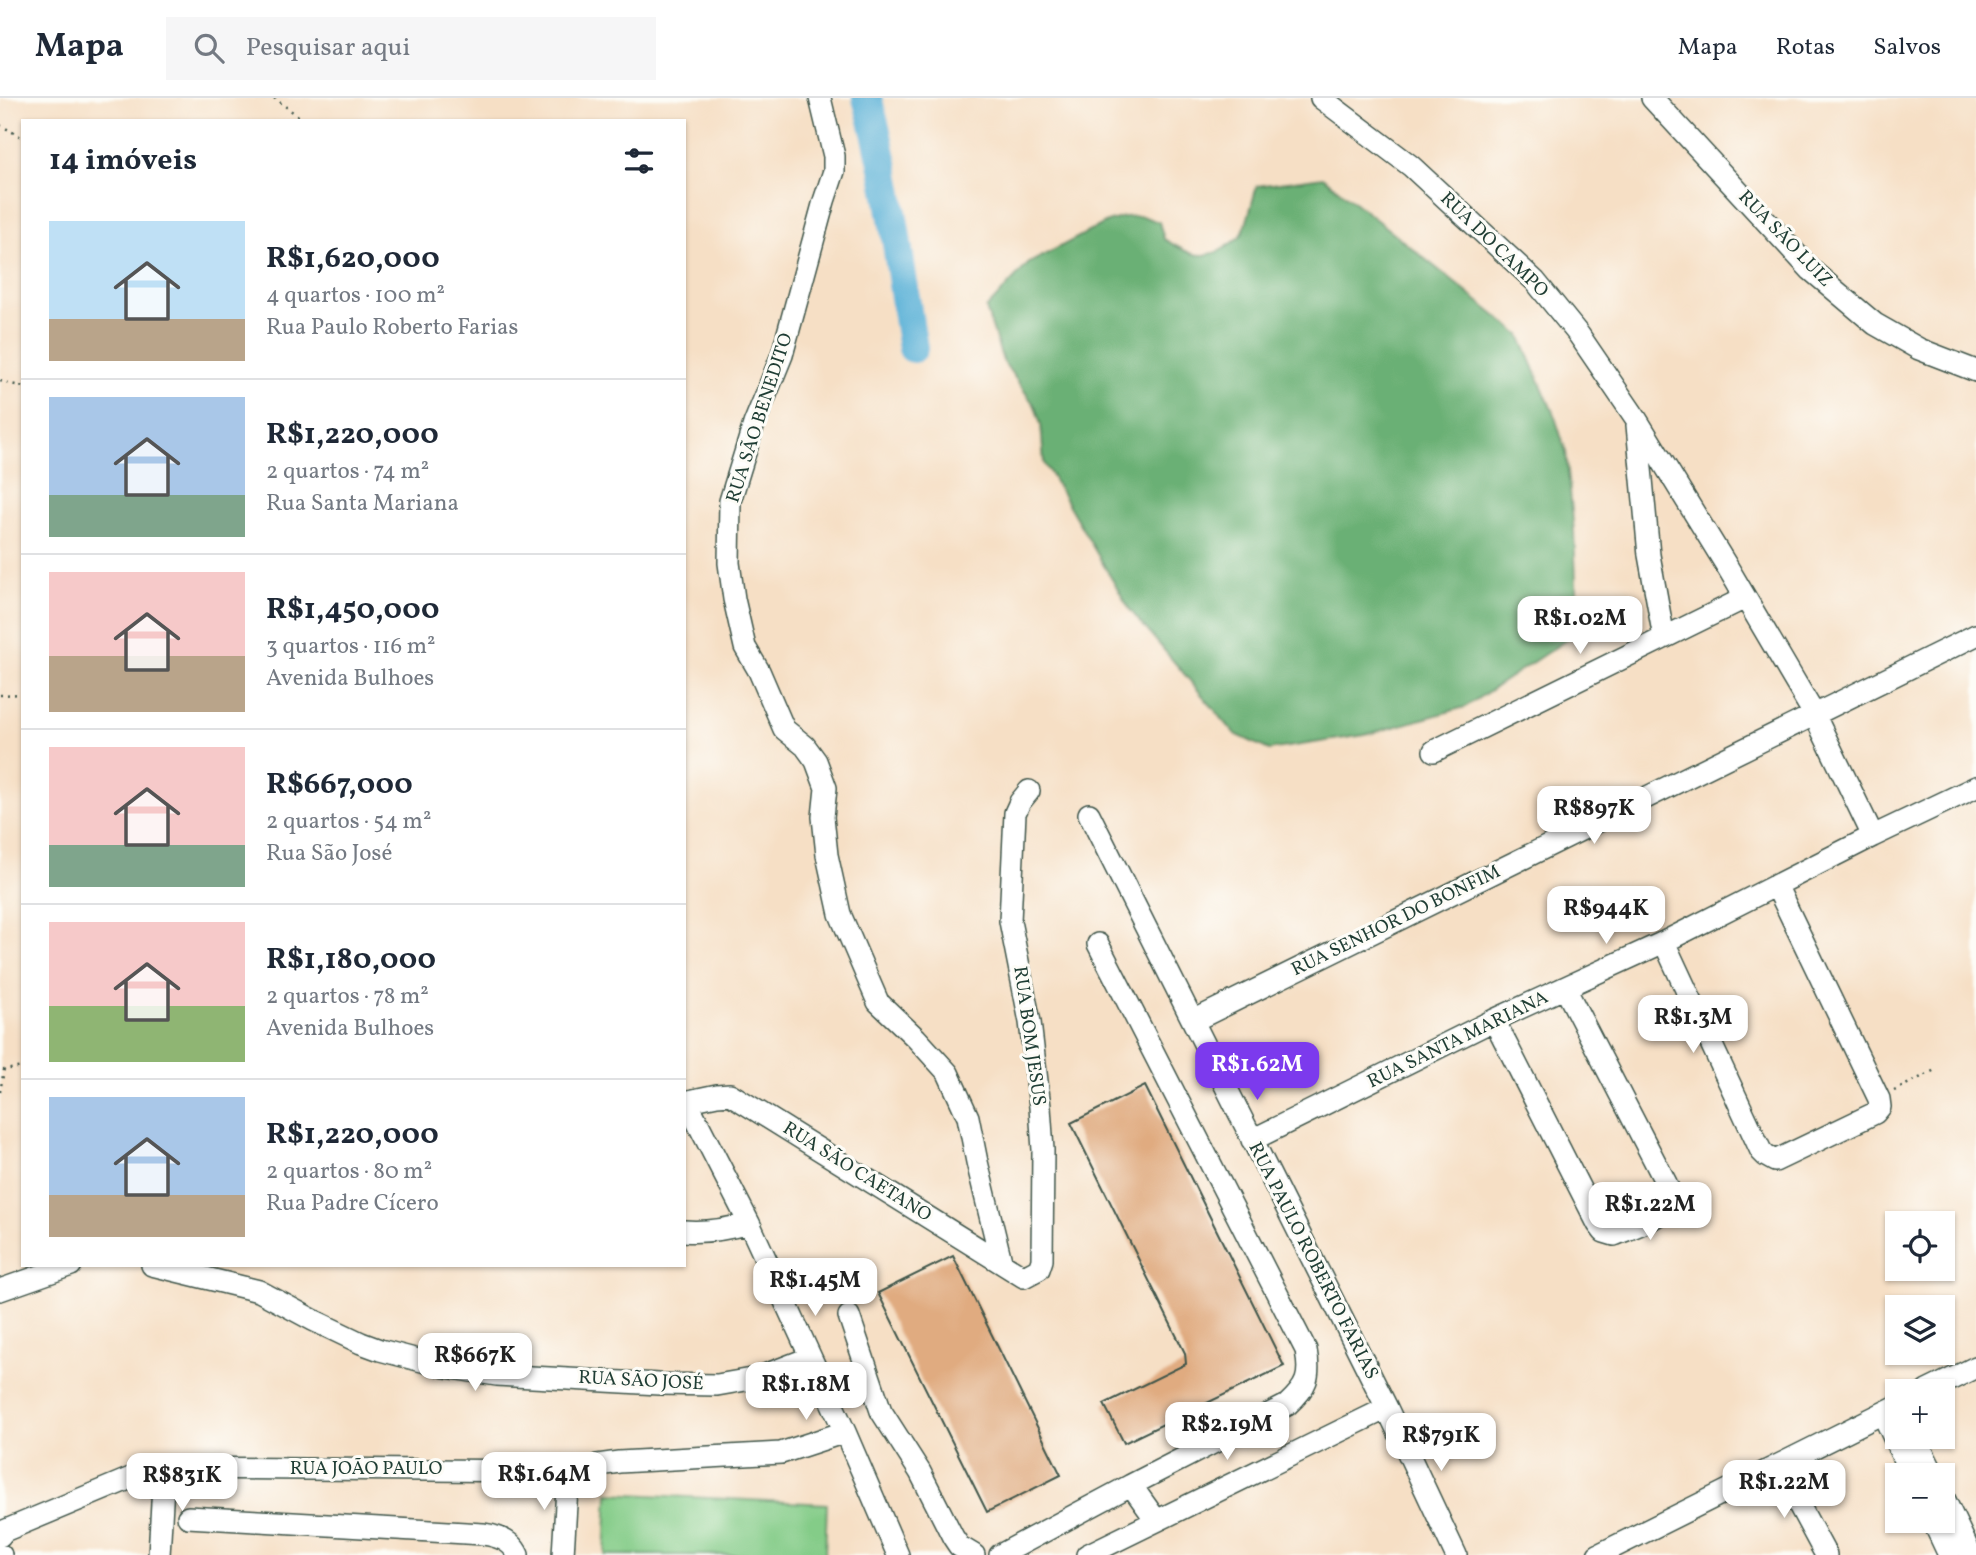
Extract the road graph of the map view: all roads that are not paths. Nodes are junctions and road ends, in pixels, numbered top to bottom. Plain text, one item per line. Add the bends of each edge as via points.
1 (820, 98) edge
2 (1321, 98) edge
3 (1652, 98) edge
4 (1976, 371) edge
5 (1637, 420) junction
6 (1745, 598) junction
7 (1976, 635) edge
8 (1664, 638) junction
9 (1814, 714) junction
10 (1434, 751) dead end
11 (1976, 787) edge
12 (1029, 791) dead end
13 (1089, 814) dead end
14 (1874, 836) junction
15 (1776, 885) junction
16 (1664, 942) junction
17 (1098, 944) dead end
18 (1566, 988) junction
19 (1494, 1020) junction
20 (1193, 1021) junction
21 (686, 1102) edge
22 (686, 1104) edge
23 (1252, 1140) junction
24 (749, 1223) junction
25 (686, 1231) edge
26 (1001, 1261) junction
27 (65, 1267) edge
28 (160, 1267) edge
29 (1024, 1277) joint
30 (0, 1290) edge
31 (849, 1317) dead end
32 (809, 1358) junction
33 (1976, 1367) edge
34 (1952, 1379) edge
35 (1387, 1408) junction
36 (1885, 1413) edge
37 (845, 1432) junction
38 (598, 1465) dead end
39 (1779, 1466) junction
40 (164, 1468) junction
41 (1131, 1486) junction
42 (188, 1517) dead end
43 (1156, 1520) junction
44 (1955, 1521) edge
45 (1939, 1533) edge
46 (0, 1536) edge
47 (159, 1555) edge
48 (518, 1555) edge
49 (563, 1555) edge
50 (898, 1555) edge
51 (974, 1555) edge
52 (1000, 1555) edge
53 (1087, 1555) edge
54 (1456, 1555) edge
55 (1598, 1555) edge
56 (1826, 1555) edge
57 (1949, 1555) edge
58 (1971, 1555) edge

1 - 26 street, RUA SÃO BENEDITO via 834,171 782,355 730,501 729,563 734,599 746,647 784,729 816,761 826,788 827,855 840,914 878,1002 948,1073 968,1117
2 - 5 street, RUA DO CAMPO via 1412,166 1535,281 1579,335
3 - 4 street, RUA SÃO LUIZ via 1811,270 1874,324 1919,349
5 - 6 street, RUA DO CAMPO
5 - 8 street, RUA DO CAMPO via 1649,555
6 - 8 street
6 - 9 street, RUA DO CAMPO
7 - 9 street, RUA SENHOR DO BONFIM
8 - 10 street
9 - 14 street, RUA DO CAMPO
9 - 20 street, RUA SENHOR DO BONFIM
11 - 14 street, RUA SANTA MARIANA
12 - 29 street, RUA BOM JESUS via 1015,813 1010,920 1040,1107 1042,1259 1039,1269
13 - 20 street, RUA PAULO ROBERTO FARIAS
14 - 15 street, RUA SANTA MARIANA
15 - 16 street, RUA SANTA MARIANA
15 - 16 street via 1879,1099 1875,1113 1775,1161 1766,1156
16 - 18 street, RUA SANTA MARIANA
17 - 41 street via 1306,1350 1309,1366 1301,1392 1287,1405
18 - 19 street, RUA SANTA MARIANA
18 - 19 street via 1673,1200 1669,1208 1614,1236 1598,1224
19 - 23 street, RUA SANTA MARIANA
20 - 23 street, RUA PAULO ROBERTO FARIAS
21 - 26 street, RUA SÃO CAETANO via 730,1094
22 - 24 street
23 - 35 street, RUA PAULO ROBERTO FARIAS
24 - 25 street
24 - 32 street
26 - 29 street, RUA SÃO CAETANO
27 - 30 street
28 - 32 street, RUA SÃO JOSÉ via 259,1291 380,1350 497,1375 717,1385 757,1378
31 - 51 street via 881,1411 920,1472 953,1537
32 - 37 street
33 - 34 street
35 - 43 street
35 - 54 street, RUA PAULO ROBERTO FARIAS
36 - 39 street
37 - 38 street via 781,1453
37 - 50 street
39 - 55 street
39 - 56 street
40 - 46 street, RUA JOÃO PAULO via 150,1470
40 - 47 street
40 - 49 street, RUA JOÃO PAULO via 568,1471
41 - 43 street
41 - 52 street
42 - 48 street via 484,1534 514,1546
43 - 53 street
44 - 58 street
45 - 57 street

